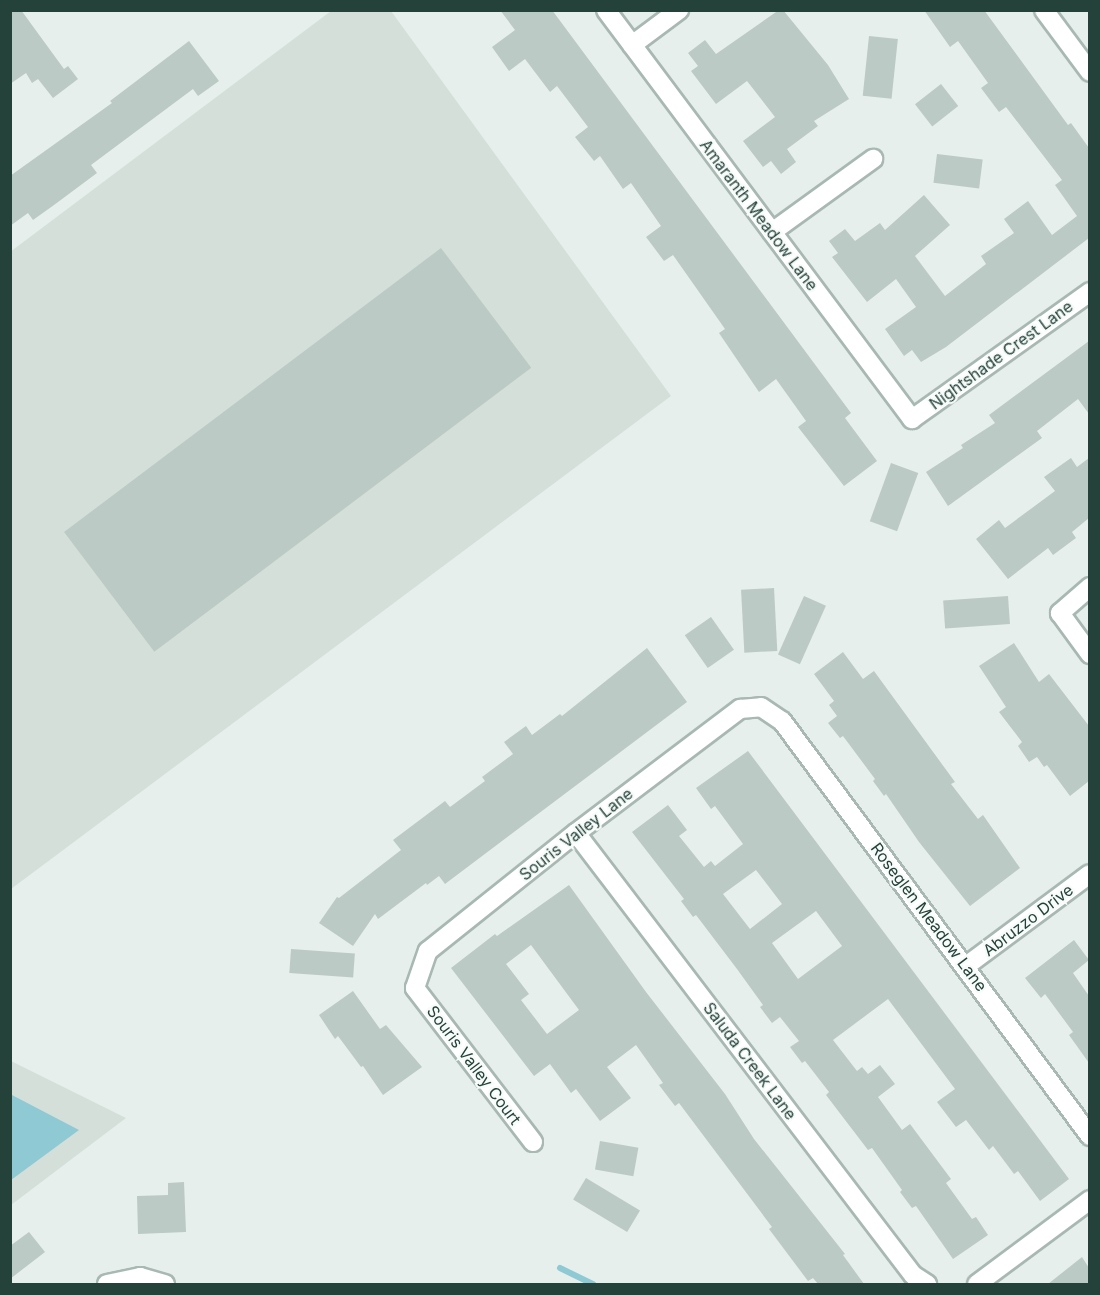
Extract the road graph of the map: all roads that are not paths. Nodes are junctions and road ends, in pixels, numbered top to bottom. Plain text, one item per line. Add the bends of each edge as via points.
1 (606, 10) edge
2 (679, 10) edge
3 (1044, 10) edge
4 (632, 45) junction
5 (1089, 72) edge
6 (873, 159) dead end
7 (772, 232) junction
8 (1089, 292) edge
9 (912, 418) joint
10 (1089, 586) edge
11 (1089, 654) edge
12 (761, 706) joint
13 (576, 833) junction
14 (1089, 874) edge
15 (966, 966) junction
16 (415, 988) joint
17 (1089, 1136) edge
18 (533, 1142) dead end
19 (1089, 1200) edge
20 (107, 1284) edge
21 (165, 1284) edge
22 (927, 1284) edge
23 (977, 1284) edge

1 - 4 street, Amaranth Meadow Lane
2 - 4 street
3 - 5 street
4 - 7 street, Amaranth Meadow Lane
6 - 7 street
7 - 9 street, Amaranth Meadow Lane
8 - 9 street, Nightshade Crest Lane
10 - 11 street via 1060,613
12 - 13 street, Souris Valley Lane via 740,709
12 - 15 street, Roseglen Meadow Lane via 782,721
13 - 16 street, Souris Valley Lane via 428,951
13 - 22 street, Saluda Creek Lane via 913,1275
14 - 15 street, Abruzzo Drive
15 - 17 street, Roseglen Meadow Lane
16 - 18 street, Souris Valley Court
19 - 23 street
20 - 21 street via 140,1277

